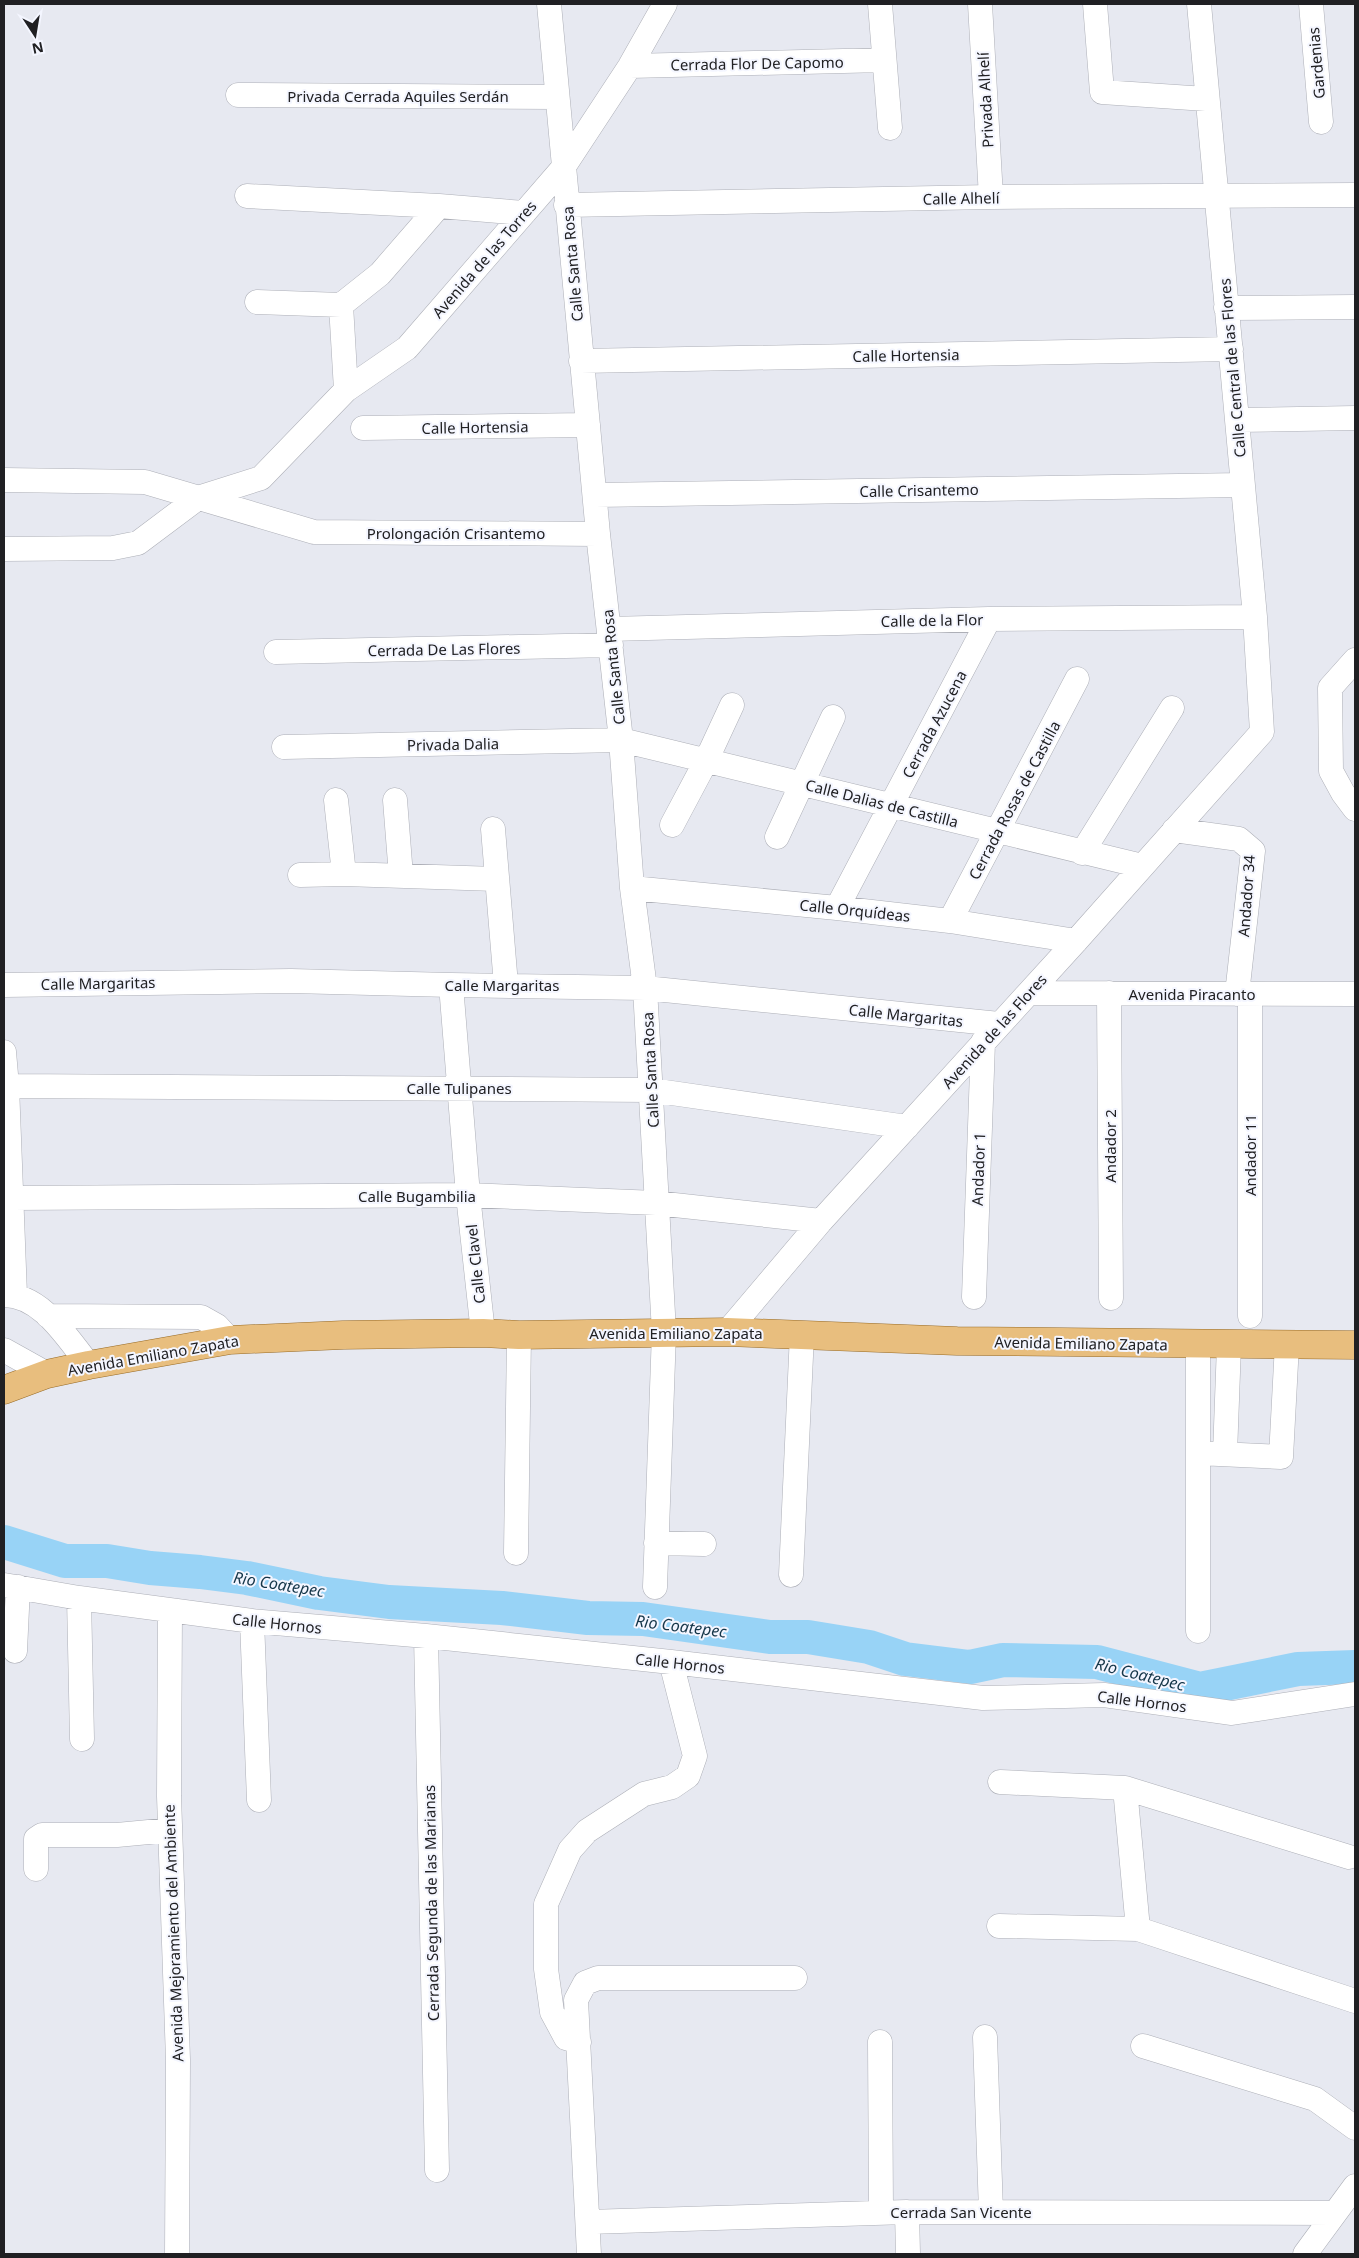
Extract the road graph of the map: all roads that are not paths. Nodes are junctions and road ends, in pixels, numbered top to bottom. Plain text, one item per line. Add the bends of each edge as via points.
1 (665, 4) edge
2 (880, 4) edge
3 (980, 4) edge
4 (1095, 4) edge
5 (1199, 4) edge
6 (1311, 4) edge
7 (555, 10) edge
8 (884, 60) junction
9 (630, 66) junction
10 (238, 95) dead end
11 (557, 97) junction
12 (1206, 99) junction
13 (1321, 122) dead end
14 (890, 128) dead end
15 (563, 168) junction
16 (1355, 195) edge
17 (247, 196) dead end
18 (1215, 196) junction
19 (991, 197) junction
20 (566, 205) junction
21 (439, 206) junction
22 (524, 213) junction
23 (257, 302) dead end
24 (341, 305) junction
25 (1355, 307) edge
26 (1226, 308) junction
27 (1231, 349) junction
28 (581, 361) junction
29 (346, 390) junction
30 (1355, 418) edge
31 (1237, 420) junction
32 (588, 425) junction
33 (363, 428) dead end
34 (261, 478) junction
35 (4, 480) edge
36 (1242, 485) junction
37 (595, 495) junction
38 (198, 498) junction
39 (264, 519) junction
40 (598, 534) junction
41 (4, 549) edge
42 (1255, 617) junction
43 (989, 619) junction
44 (610, 637) junction
45 (276, 652) dead end
46 (1355, 660) edge
47 (1078, 679) dead end
48 (732, 705) dead end
49 (1172, 708) dead end
50 (833, 717) dead end
51 (1262, 732) joint
52 (621, 740) junction
53 (284, 748) dead end
54 (706, 761) junction
55 (803, 784) junction
56 (336, 800) dead end
57 (395, 800) dead end
58 (891, 806) junction
59 (1355, 809) edge
60 (672, 825) dead end
61 (493, 829) dead end
62 (1174, 830) junction
63 (998, 831) junction
64 (777, 837) dead end
65 (1082, 852) junction
66 (1142, 866) junction
67 (344, 874) junction
68 (300, 875) dead end
69 (401, 876) junction
70 (496, 879) junction
71 (632, 888) junction
72 (837, 908) junction
73 (950, 921) junction
74 (1076, 941) junction
75 (4, 984) edge
76 (506, 985) junction
77 (451, 986) junction
78 (646, 988) junction
79 (1029, 993) junction
80 (1109, 993) junction
81 (1244, 994) junction
82 (1355, 994) edge
83 (999, 1024) junction
84 (983, 1042) junction
85 (4, 1052) edge
86 (7, 1086) junction
87 (458, 1088) junction
88 (651, 1090) junction
89 (907, 1127) junction
90 (9, 1184) edge
91 (468, 1195) junction
92 (656, 1203) junction
93 (821, 1221) junction
94 (9, 1295) edge
95 (974, 1296) dead end
96 (1111, 1298) dead end
97 (48, 1316) junction
98 (1250, 1316) dead end
99 (664, 1332) junction
100 (727, 1332) junction
101 (483, 1333) junction
102 (802, 1334) junction
103 (520, 1335) junction
104 (230, 1340) junction
105 (1198, 1344) junction
106 (1287, 1344) junction
107 (1229, 1345) junction
108 (1355, 1345) edge
109 (4, 1350) edge
110 (89, 1365) junction
111 (47, 1374) junction
112 (4, 1390) edge
113 (1198, 1453) junction
114 (1225, 1454) junction
115 (656, 1543) junction
116 (704, 1544) dead end
117 (516, 1553) dead end
118 (791, 1575) dead end
119 (11, 1586) edge
120 (655, 1587) dead end
121 (79, 1598) junction
122 (170, 1611) junction
123 (252, 1621) junction
124 (1198, 1631) dead end
125 (426, 1636) junction
126 (15, 1651) dead end
127 (671, 1662) junction
128 (1355, 1694) edge
129 (82, 1739) dead end
130 (1000, 1782) dead end
131 (1125, 1788) junction
132 (259, 1800) dead end
133 (170, 1830) junction
134 (1353, 1854) edge
135 (36, 1869) dead end
136 (999, 1926) dead end
137 (1138, 1928) junction
138 (795, 1978) dead end
139 (1355, 2001) edge
140 (984, 2037) dead end
141 (579, 2042) junction
142 (880, 2042) dead end
143 (1143, 2046) dead end
144 (1355, 2128) edge
145 (437, 2170) dead end
146 (1355, 2186) edge
147 (881, 2212) junction
148 (907, 2212) junction
149 (991, 2212) junction
150 (1334, 2213) junction
151 (588, 2222) junction
152 (177, 2254) edge
153 (589, 2254) edge
154 (908, 2254) edge
155 (1305, 2254) edge

1 - 9 street, Avenida de las Torres
2 - 8 street
3 - 19 street, Privada Alhelí
4 - 12 street via 1102,92
5 - 12 street, Calle Central de las Flores
6 - 13 street, Gardenias
7 - 11 street, Calle Santa Rosa
8 - 9 street, Cerrada Flor De Capomo
8 - 14 street
9 - 15 street, Avenida de las Torres
10 - 11 street, Privada Cerrada Aquiles Serdán
11 - 15 street, Calle Santa Rosa
12 - 18 street, Calle Central de las Flores
15 - 20 street, Calle Santa Rosa
15 - 22 street, Avenida de las Torres
16 - 18 street, Calle Alhelí
17 - 21 street
18 - 19 street, Calle Alhelí
18 - 26 street, Calle Central de las Flores
19 - 20 street, Calle Alhelí
20 - 28 street, Calle Santa Rosa
21 - 22 street
21 - 24 street via 380,274
22 - 29 street, Avenida de las Torres via 407,348
23 - 24 street
24 - 29 street
25 - 26 street
26 - 27 street, Calle Central de las Flores
27 - 28 street, Calle Hortensia
27 - 31 street, Calle Central de las Flores
28 - 32 street, Calle Santa Rosa
29 - 34 street, Avenida de las Torres
30 - 31 street
31 - 36 street, Calle Central de las Flores
32 - 33 street, Calle Hortensia
32 - 37 street, Calle Santa Rosa
34 - 38 street
34 - 39 street
35 - 38 street, Prolongación Crisantemo via 145,482
36 - 37 street, Calle Crisantemo
36 - 42 street, Calle Central de las Flores
37 - 40 street, Calle Santa Rosa
38 - 39 street, Prolongación Crisantemo
38 - 41 street via 138,543 113,548
39 - 40 street, Prolongación Crisantemo via 314,532
40 - 44 street, Calle Santa Rosa
42 - 43 street, Calle de la Flor
42 - 51 street, Calle Central de las Flores
43 - 44 street, Calle de la Flor
43 - 58 street, Cerrada Azucena
44 - 45 street, Cerrada De Las Flores
44 - 52 street, Calle Santa Rosa
46 - 59 street via 1330,688 1331,770
47 - 63 street, Cerrada Rosas de Castilla
48 - 54 street
49 - 65 street
50 - 55 street
51 - 62 street, Avenida de las Flores
52 - 53 street, Privada Dalia
52 - 54 street, Calle Dalias de Castilla
52 - 71 street, Calle Santa Rosa
54 - 55 street, Calle Dalias de Castilla
54 - 60 street
55 - 58 street, Calle Dalias de Castilla
55 - 64 street
56 - 67 street
57 - 69 street
58 - 63 street, Calle Dalias de Castilla
58 - 72 street, Cerrada Azucena
61 - 70 street
62 - 66 street, Avenida de las Flores
62 - 81 street, Andador 34 via 1240,839 1252,851
63 - 65 street, Calle Dalias de Castilla
63 - 73 street, Cerrada Rosas de Castilla
65 - 66 street, Calle Dalias de Castilla
66 - 74 street, Avenida de las Flores
67 - 68 street
67 - 69 street
69 - 70 street
70 - 76 street
71 - 72 street, Calle Orquídeas
71 - 78 street, Calle Santa Rosa
72 - 73 street, Calle Orquídeas
73 - 74 street, Calle Orquídeas
74 - 79 street, Avenida de las Flores
75 - 77 street, Calle Margaritas via 291,980
76 - 77 street, Calle Margaritas
76 - 78 street, Calle Margaritas
77 - 87 street, Calle Clavel
78 - 83 street, Calle Margaritas
78 - 88 street, Calle Santa Rosa
79 - 80 street, Avenida Piracanto
79 - 83 street, Avenida de las Flores
80 - 81 street, Avenida Piracanto
80 - 96 street, Andador 2
81 - 82 street, Avenida Piracanto
81 - 98 street, Andador 11
83 - 84 street, Avenida de las Flores
84 - 89 street, Avenida de las Flores
84 - 95 street, Andador 1
85 - 86 street
86 - 87 street, Calle Tulipanes
86 - 90 street
87 - 88 street, Calle Tulipanes
87 - 91 street, Calle Clavel
88 - 89 street, Calle Tulipanes
88 - 92 street, Calle Santa Rosa
89 - 93 street, Avenida de las Flores
90 - 91 street, Calle Bugambilia
90 - 94 street
91 - 92 street, Calle Bugambilia
91 - 101 street, Calle Clavel
92 - 93 street, Calle Bugambilia
92 - 99 street, Calle Santa Rosa
93 - 100 street, Avenida de las Flores
94 - 97 street via 40,1308
97 - 104 street via 202,1317 217,1326
97 - 110 street
99 - 100 main road, Avenida Emiliano Zapata
99 - 103 main road, Avenida Emiliano Zapata
99 - 115 street, Calle Santa Rosa
100 - 102 main road, Avenida Emiliano Zapata
101 - 103 main road, Avenida Emiliano Zapata
101 - 104 main road, Avenida Emiliano Zapata
102 - 105 main road, Avenida Emiliano Zapata via 957,1341
102 - 118 street
103 - 117 street
104 - 110 main road, Avenida Emiliano Zapata
105 - 107 main road, Avenida Emiliano Zapata
105 - 113 street
106 - 107 main road, Avenida Emiliano Zapata
106 - 108 main road, Avenida Emiliano Zapata
106 - 114 street via 1281,1457
107 - 114 street
109 - 111 street
110 - 111 main road, Avenida Emiliano Zapata
111 - 112 main road, Avenida Emiliano Zapata
113 - 114 street
113 - 124 street
115 - 116 street
115 - 120 street, Calle Santa Rosa
119 - 121 street, Calle Hornos
119 - 126 street
121 - 122 street, Calle Hornos
121 - 129 street
122 - 123 street, Calle Hornos
122 - 133 street, Avenida Mejoramiento del Ambiente
123 - 125 street, Calle Hornos
123 - 132 street
125 - 127 street, Calle Hornos
125 - 145 street, Cerrada Segunda de las Marianas
127 - 128 street, Calle Hornos via 983,1698 1104,1695 1232,1713
127 - 141 street via 695,1756 688,1776 672,1787 644,1794 588,1830 570,1850 546,1904 546,1969 552,2012 566,2038
130 - 131 street
131 - 134 street
131 - 137 street
133 - 135 street via 117,1835 42,1835 36,1839
133 - 152 street, Avenida Mejoramiento del Ambiente via 178,2060
136 - 137 street
137 - 139 street
138 - 141 street via 598,1978 585,1984 576,2000
140 - 149 street
141 - 151 street
142 - 147 street
143 - 144 street via 1316,2099
146 - 150 street
147 - 148 street, Cerrada San Vicente
147 - 151 street, Cerrada San Vicente
148 - 149 street, Cerrada San Vicente
148 - 154 street
149 - 150 street, Cerrada San Vicente
150 - 155 street
151 - 153 street

